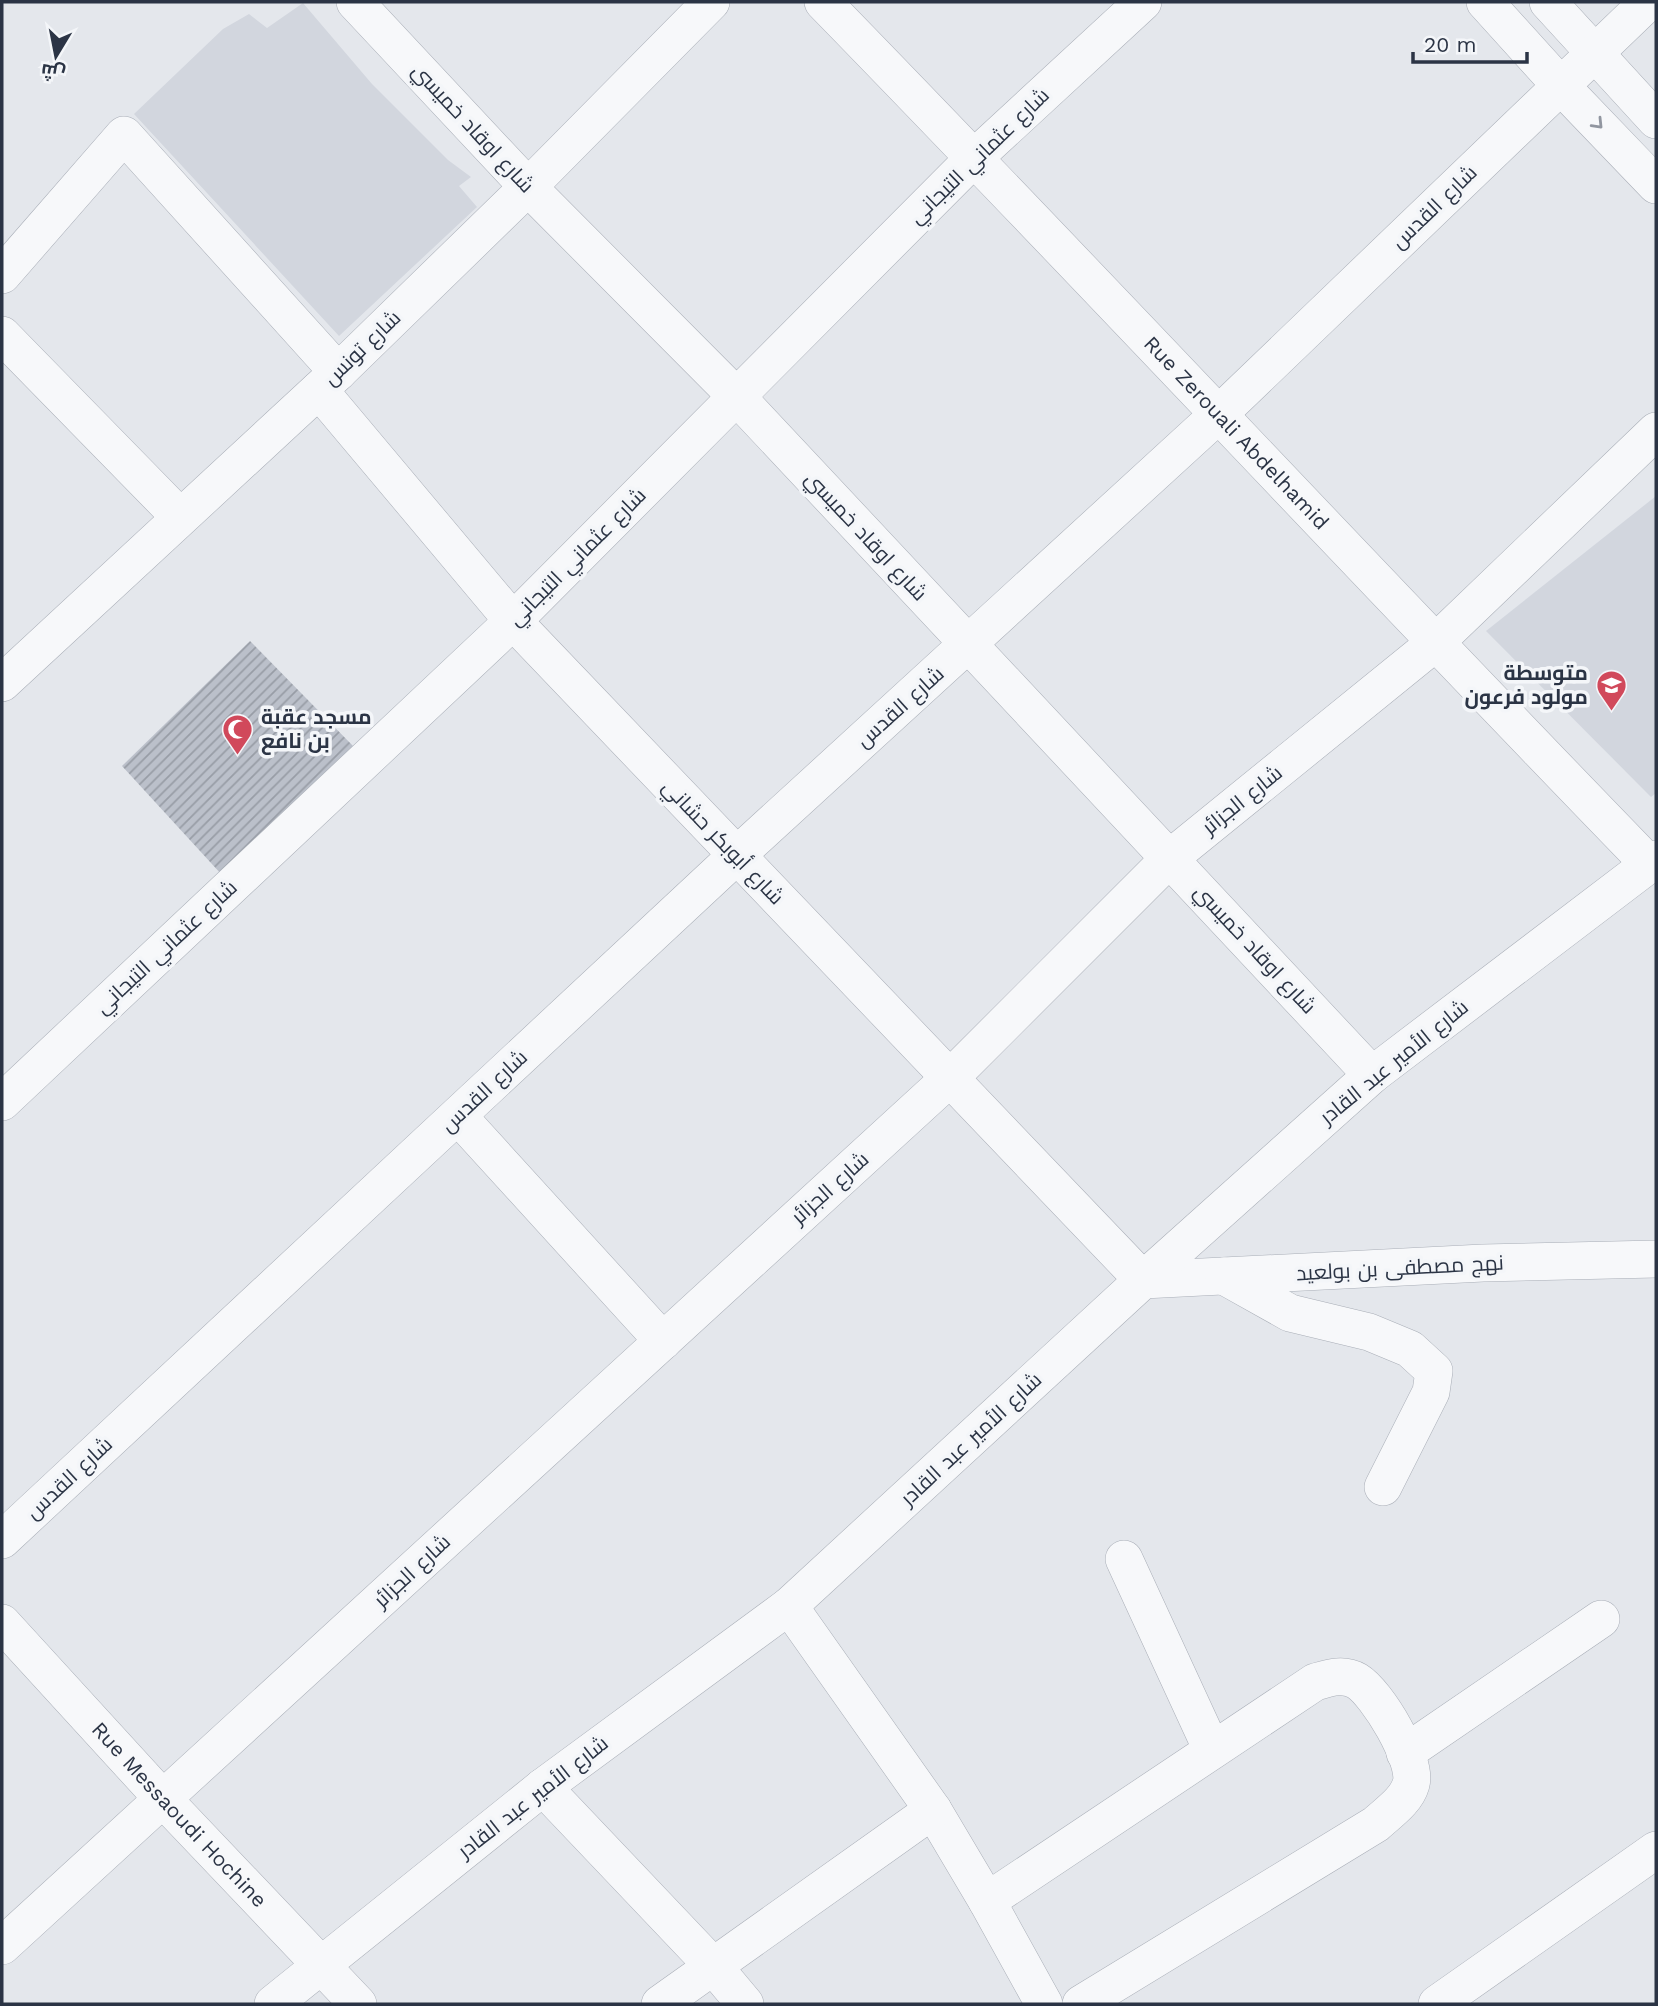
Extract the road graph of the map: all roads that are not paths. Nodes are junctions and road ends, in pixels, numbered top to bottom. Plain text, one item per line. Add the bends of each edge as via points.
1 (355, 2) edge
2 (711, 2) edge
3 (823, 2) edge
4 (1143, 2) edge
5 (1485, 2) edge
6 (1548, 2) edge
7 (1648, 2) edge
8 (1595, 53) junction
9 (1561, 86) junction
10 (1656, 120) edge
11 (974, 158) junction
12 (1656, 185) edge
13 (528, 187) junction
14 (2, 275) edge
15 (2, 335) edge
16 (329, 381) junction
17 (737, 397) junction
18 (1220, 413) junction
19 (1656, 431) edge
20 (179, 516) junction
21 (513, 621) junction
22 (1435, 643) junction
23 (968, 645) junction
24 (2, 683) edge
25 (736, 856) junction
26 (1170, 858) junction
27 (1653, 862) edge
28 (1373, 1075) junction
29 (951, 1077) junction
30 (2, 1102) edge
31 (458, 1115) junction
32 (1656, 1259) edge
33 (1224, 1276) junction
34 (1143, 1280) junction
35 (663, 1341) junction
36 (1383, 1487) dead end
37 (2, 1541) edge
38 (1124, 1559) dead end
39 (789, 1606) junction
40 (1601, 1619) dead end
41 (2, 1623) edge
42 (1212, 1750) junction
43 (1405, 1753) junction
44 (543, 1787) junction
45 (163, 1799) junction
46 (933, 1810) junction
47 (1656, 1850) edge
48 (987, 1901) junction
49 (2, 1946) edge
50 (320, 1965) junction
51 (715, 1967) junction
52 (273, 2004) edge
53 (358, 2004) edge
54 (660, 2004) edge
55 (745, 2004) edge
56 (1044, 2004) edge
57 (1081, 2004) edge
58 (1437, 2004) edge

1 - 13 street, شارع اوقاد خميسي
2 - 13 street, شارع تونس
3 - 11 street, Rue Zerouali Abdelhamid
4 - 11 street, شارع عثماني التيجاني
5 - 9 street
6 - 8 street
7 - 8 street, شارع القدس
8 - 9 street, شارع القدس
8 - 10 street
9 -> 12 street
9 - 18 street, شارع القدس
11 - 17 street, شارع عثماني التيجاني
11 - 18 street, Rue Zerouali Abdelhamid
13 - 16 street, شارع تونس
13 - 17 street, شارع اوقاد خميسي
14 - 16 street, شارع أبوبكر حشاني via 124,135
15 - 20 street
16 - 20 street, شارع تونس
16 - 21 street, شارع أبوبكر حشاني
17 - 21 street, شارع عثماني التيجاني
17 - 23 street, شارع اوقاد خميسي
18 - 22 street, Rue Zerouali Abdelhamid
18 - 23 street, شارع القدس
19 - 22 street, شارع الجزائر
20 - 24 street, شارع تونس
21 - 25 street, شارع أبوبكر حشاني
21 - 30 street, شارع عثماني التيجاني
22 - 26 street, شارع الجزائر
22 - 27 street, Rue Zerouali Abdelhamid
23 - 25 street, شارع القدس
23 - 26 street, شارع اوقاد خميسي
25 - 29 street, شارع أبوبكر حشاني
25 - 31 street, شارع القدس
26 - 28 street, شارع اوقاد خميسي
26 - 29 street, شارع الجزائر
27 - 28 street, شارع الأمير عبد القادر
28 - 34 street, شارع الأمير عبد القادر
29 - 34 street, شارع أبوبكر حشاني
29 - 35 street, شارع الجزائر
31 - 35 street
31 - 37 street, شارع القدس
32 - 33 street, نهج مصطفى بن بولعيد
33 - 34 street, نهج مصطفى بن بولعيد
33 - 36 street via 1290,1313 1369,1332 1410,1349 1434,1371 1431,1392
34 - 39 street, شارع الأمير عبد القادر
35 - 45 street, شارع الجزائر
38 - 42 street
39 - 44 street, شارع الأمير عبد القادر
39 - 46 street
40 - 43 street
41 - 45 street, Rue Messaoudi Hochine
42 - 43 street via 1315,1682 1336,1676 1349,1677 1376,1698
42 - 48 street
43 - 57 street via 1413,1774 1411,1786 1404,1799 1376,1824
44 - 50 street, شارع الأمير عبد القادر
44 - 51 street
45 - 49 street, شارع الجزائر
45 - 50 street, Rue Messaoudi Hochine
46 - 48 street
46 - 51 street
47 - 58 street
48 - 56 street
50 - 52 street, شارع الأمير عبد القادر
50 - 53 street, Rue Messaoudi Hochine
51 - 54 street
51 - 55 street

